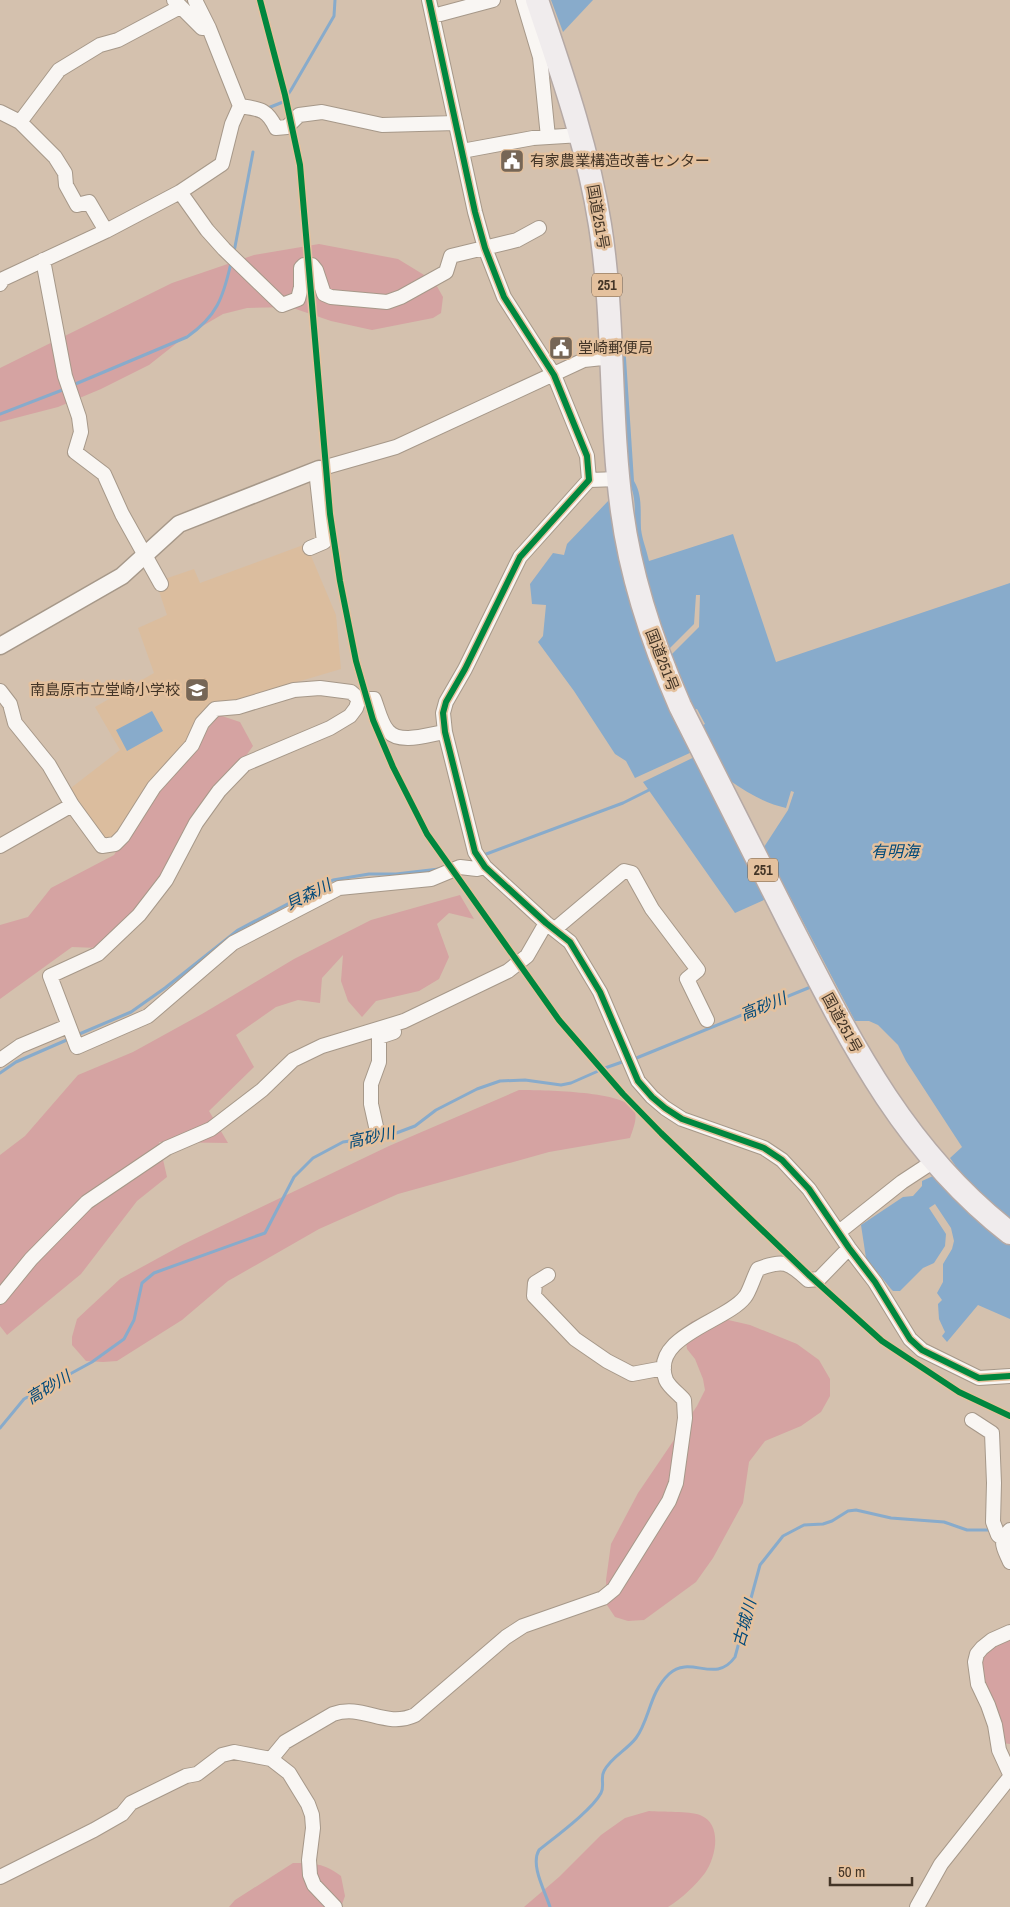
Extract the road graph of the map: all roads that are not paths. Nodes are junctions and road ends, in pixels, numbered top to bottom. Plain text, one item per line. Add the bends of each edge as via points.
1 (195, 0) edge
2 (429, 0) edge
3 (493, 0) edge
4 (523, 0) edge
5 (537, 0) edge
6 (177, 3) edge
7 (432, 16) junction
8 (209, 28) junction
9 (240, 106) junction
10 (0, 112) edge
11 (20, 122) junction
12 (456, 123) junction
13 (581, 135) junction
14 (548, 137) junction
15 (462, 151) junction
16 (180, 192) junction
17 (539, 228) dead end
18 (106, 230) junction
19 (485, 248) junction
20 (43, 260) junction
21 (0, 284) edge
22 (612, 357) junction
23 (554, 374) junction
24 (318, 469) junction
25 (619, 479) junction
26 (589, 480) junction
27 (310, 548) dead end
28 (145, 557) junction
29 (161, 584) dead end
30 (0, 646) edge
31 (0, 691) edge
32 (359, 699) junction
33 (445, 732) junction
34 (72, 806) junction
35 (0, 846) edge
36 (482, 862) junction
37 (550, 926) junction
38 (707, 1020) dead end
39 (404, 1021) junction
40 (71, 1033) junction
41 (0, 1060) edge
42 (377, 1131) dead end
43 (938, 1166) junction
44 (839, 1232) junction
45 (1010, 1233) edge
46 (849, 1248) junction
47 (548, 1275) dead end
48 (0, 1297) edge
49 (664, 1368) junction
50 (1010, 1376) edge
51 (972, 1420) dead end
52 (1001, 1533) edge
53 (1010, 1562) edge
54 (1010, 1632) edge
55 (271, 1759) junction
56 (1010, 1776) edge
57 (0, 1877) edge
58 (335, 1907) edge
59 (918, 1907) edge

1 - 8 street
2 - 7 street
3 - 7 street
4 - 14 street via 540,57
5 - 13 highway, 国道251号 / 251
6 - 8 street via 202,28
6 - 11 street via 118,40 100,45 59,70
7 - 12 street
8 - 9 street
9 - 12 street via 270,115 276,128 287,127 300,115 322,112 382,125
9 - 16 street via 222,164
10 - 11 street
11 - 18 street via 55,156 77,205 89,202
12 - 15 street
13 - 14 street
13 - 22 highway, 国道251号 / 251 via 600,225
14 - 15 street
15 - 19 street
16 - 18 street
16 - 19 street via 207,230 282,305 298,298 304,265 312,265 316,270 324,294 387,302 446,272 451,256
17 - 19 street via 517,240
18 - 20 street
19 - 23 street via 504,297
20 - 21 street
20 - 28 street via 69,386 79,417 81,432 75,452 104,474
22 - 23 street via 584,360
22 - 25 highway, 国道251号 / 251
23 - 24 street via 396,446
23 - 26 street via 587,456
24 - 27 street via 324,542
24 - 28 street via 179,524
25 - 26 street
25 - 43 highway, 国道251号 / 251 via 625,534 635,578 665,673 849,1038 883,1094
26 - 33 street via 520,557 446,702 442,713
28 - 29 street
28 - 30 street via 122,576
31 - 34 street via 10,704 14,722 49,765
32 - 33 street via 374,699 387,731 392,735 407,738
32 - 34 street via 351,692 320,688 294,690 238,707 215,710 202,723 192,745 154,787 115,844 102,846
32 - 40 street via 350,716 330,728 245,764 219,790 196,823 166,880 139,915 98,954 50,976
33 - 36 street via 469,833
34 - 35 street
36 - 37 street
36 - 40 street via 477,869 460,867 431,878 339,888 233,942 148,1016 77,1047
37 - 38 street via 624,871 632,873 652,909 698,970 687,979
37 - 39 street via 527,956 508,971
37 - 44 street via 570,942 600,992 638,1081 652,1097 696,1125 764,1148 782,1160 810,1189
39 - 42 street via 399,1030 379,1037 380,1062 371,1084 371,1104
39 - 48 street via 322,1046 293,1060 262,1090 212,1129 167,1148 87,1202 31,1259
40 - 41 street via 20,1046
43 - 44 street via 902,1182
43 - 45 highway, 国道251号 / 251
44 - 46 street
46 - 49 street via 819,1279 808,1280 794,1267 783,1263 758,1269 746,1297 682,1338 666,1356
46 - 50 street via 875,1282 910,1339 922,1350 978,1378
47 - 49 street via 536,1283 534,1296 575,1339 607,1362 632,1374
49 - 55 street via 667,1381 684,1400 685,1418 676,1483 670,1501 614,1589 603,1598 523,1626 407,1719 388,1720 360,1711 342,1710 285,1742
51 - 52 street via 992,1433
52 - 53 street
54 - 56 street via 982,1648 975,1662 978,1684 995,1725 999,1750
55 - 57 street via 234,1752 222,1755 197,1774 186,1776 131,1803 122,1814 94,1830
55 - 58 street via 289,1773 308,1804 313,1828 310,1875 314,1885
56 - 59 street via 941,1864

